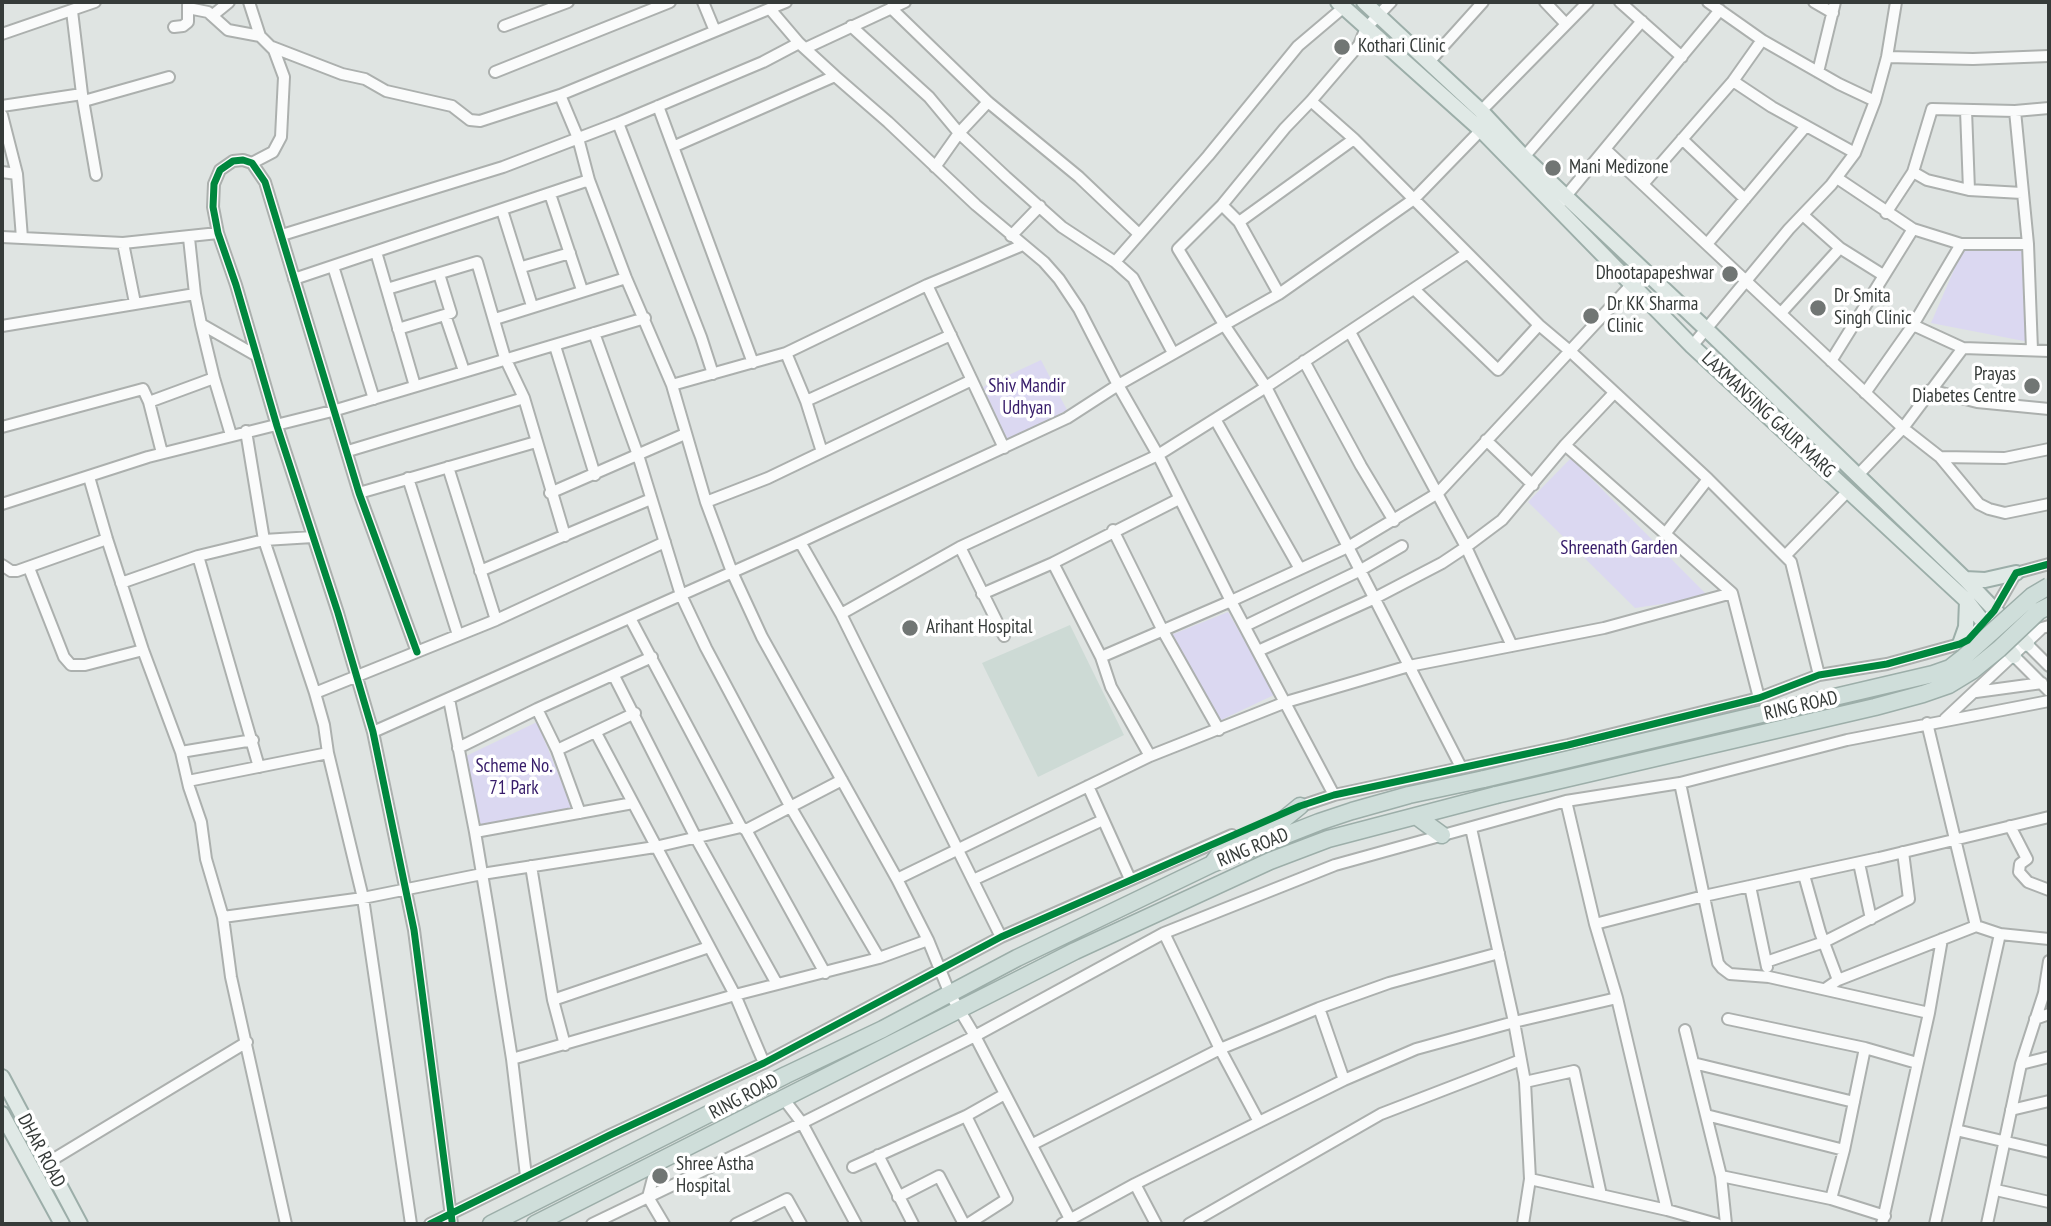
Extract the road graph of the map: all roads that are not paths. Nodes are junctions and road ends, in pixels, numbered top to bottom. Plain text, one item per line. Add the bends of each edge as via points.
1 (95, 2) edge
2 (229, 2) edge
3 (249, 2) edge
4 (568, 2) edge
5 (670, 2) edge
6 (703, 2) edge
7 (786, 2) edge
8 (905, 2) edge
9 (1364, 2) edge
10 (1391, 2) edge
11 (1483, 2) edge
12 (1545, 2) edge
13 (1588, 2) edge
14 (1620, 2) edge
15 (1708, 2) edge
16 (1814, 2) edge
17 (1896, 2) edge
18 (1341, 4) edge
19 (1834, 7) edge
20 (891, 8) junction
21 (199, 9) edge
22 (770, 9) junction
23 (1720, 10) junction
24 (72, 11) junction
25 (1378, 15) junction
26 (1642, 21) junction
27 (1566, 24) junction
28 (504, 26) dead end
29 (851, 26) junction
30 (174, 27) dead end
31 (1366, 28) junction
32 (715, 32) junction
33 (2, 34) edge
34 (260, 36) junction
35 (1762, 40) junction
36 (802, 45) junction
37 (272, 47) junction
38 (2049, 55) edge
39 (1682, 57) junction
40 (1887, 57) junction
41 (1429, 62) junction
42 (495, 72) dead end
43 (1818, 72) junction
44 (835, 76) junction
45 (169, 77) dead end
46 (1733, 81) junction
47 (560, 95) junction
48 (83, 98) junction
49 (1311, 101) junction
50 (1875, 101) junction
51 (988, 102) junction
52 (2, 106) edge
53 (658, 106) junction
54 (2049, 108) edge
55 (1966, 110) junction
56 (1481, 111) junction
57 (2015, 111) junction
58 (2, 115) edge
59 (618, 123) junction
60 (1806, 126) junction
61 (1481, 130) junction
62 (959, 133) junction
63 (578, 138) junction
64 (1354, 139) junction
65 (1682, 139) junction
66 (675, 146) junction
67 (1605, 149) junction
68 (1856, 153) junction
69 (1524, 157) junction
70 (253, 163) junction
71 (935, 167) junction
72 (2, 172) edge
73 (1913, 172) junction
74 (17, 174) junction
75 (96, 175) dead end
76 (1837, 178) junction
77 (589, 180) junction
78 (1644, 183) junction
79 (1969, 190) junction
80 (2022, 193) junction
81 (550, 194) junction
82 (1414, 199) junction
83 (1745, 199) junction
84 (1561, 202) junction
85 (1222, 205) junction
86 (1040, 206) junction
87 (502, 210) junction
88 (1886, 213) junction
89 (1804, 216) junction
90 (1239, 222) junction
91 (1913, 229) junction
92 (218, 233) junction
93 (1139, 234) junction
94 (282, 235) junction
95 (1012, 236) junction
96 (2, 237) edge
97 (22, 238) junction
98 (188, 238) junction
99 (123, 243) junction
100 (1707, 244) junction
101 (1961, 244) junction
102 (2028, 244) junction
103 (1023, 245) junction
104 (1840, 248) junction
105 (376, 252) junction
106 (570, 253) junction
107 (1466, 254) junction
108 (1115, 262) junction
109 (333, 266) junction
110 (522, 267) junction
111 (439, 274) junction
112 (1883, 275) junction
113 (626, 278) junction
114 (294, 279) junction
115 (1745, 280) junction
116 (1633, 283) junction
117 (927, 285) junction
118 (387, 289) junction
119 (1414, 289) junction
120 (582, 290) junction
121 (195, 294) junction
122 (1279, 294) junction
123 (135, 303) junction
124 (532, 306) junction
125 (1781, 313) junction
126 (444, 315) junction
127 (645, 318) junction
128 (495, 319) junction
129 (201, 324) junction
130 (1539, 325) junction
131 (1913, 325) junction
132 (2, 326) edge
133 (1224, 326) junction
134 (1705, 328) junction
135 (398, 329) junction
136 (1350, 332) junction
137 (594, 333) junction
138 (951, 335) junction
139 (1692, 345) junction
140 (555, 346) junction
141 (1963, 348) junction
142 (2032, 351) junction
143 (2049, 351) edge
144 (1571, 352) junction
145 (786, 353) junction
146 (1173, 353) junction
147 (257, 356) junction
148 (505, 358) junction
149 (1304, 361) junction
150 (1831, 361) junction
151 (754, 363) junction
152 (464, 371) junction
153 (713, 374) junction
154 (214, 378) junction
155 (972, 380) junction
156 (672, 385) junction
157 (1118, 385) junction
158 (415, 386) junction
159 (1266, 387) junction
160 (1930, 390) junction
161 (1614, 393) junction
162 (1865, 393) junction
163 (374, 398) junction
164 (524, 398) junction
165 (806, 401) junction
166 (149, 402) junction
167 (2049, 409) edge
168 (335, 410) junction
169 (1215, 419) junction
170 (277, 426) junction
171 (2, 427) edge
172 (1903, 428) junction
173 (246, 431) junction
174 (685, 434) junction
175 (231, 435) junction
176 (1486, 440) junction
177 (536, 443) junction
178 (1565, 445) junction
179 (1004, 448) junction
180 (2049, 449) edge
181 (348, 451) junction
182 (822, 452) junction
183 (162, 453) junction
184 (638, 455) junction
185 (1158, 455) junction
186 (1940, 457) junction
187 (448, 467) junction
188 (595, 475) junction
189 (89, 477) junction
190 (1857, 477) junction
191 (408, 478) junction
192 (1708, 479) junction
193 (1533, 485) junction
194 (1850, 490) junction
195 (359, 493) junction
196 (551, 493) junction
197 (1438, 493) junction
198 (651, 499) junction
199 (1179, 499) junction
200 (706, 502) junction
201 (2, 503) edge
202 (2049, 504) edge
203 (1394, 521) junction
204 (1113, 530) junction
205 (1665, 534) junction
206 (565, 536) junction
207 (313, 537) junction
208 (107, 539) junction
209 (264, 540) junction
210 (665, 542) junction
211 (800, 542) junction
212 (1402, 546) dead end
213 (960, 547) junction
214 (1348, 547) junction
215 (1466, 547) junction
216 (198, 556) junction
217 (1785, 556) junction
218 (1052, 563) junction
219 (2049, 564) edge
220 (2, 565) edge
221 (29, 568) junction
222 (1300, 569) junction
223 (480, 571) junction
224 (1359, 571) junction
225 (732, 572) junction
226 (2016, 573) junction
227 (1965, 579) junction
228 (121, 583) junction
229 (2049, 586) edge
230 (1731, 593) junction
231 (982, 594) junction
232 (681, 595) junction
233 (1373, 599) junction
234 (1231, 601) junction
235 (1967, 601) junction
236 (2049, 606) edge
237 (1994, 611) junction
238 (841, 614) junction
239 (630, 618) junction
240 (496, 620) junction
241 (1984, 623) junction
242 (1245, 626) junction
243 (2049, 626) edge
244 (1163, 631) junction
245 (457, 635) junction
246 (1004, 636) dead end
247 (2026, 643) junction
248 (1960, 645) junction
249 (1512, 646) junction
250 (143, 650) junction
251 (1258, 651) junction
252 (417, 652) junction
253 (2014, 656) junction
254 (652, 657) junction
255 (1101, 657) junction
256 (1409, 666) junction
257 (2049, 666) edge
258 (1819, 675) junction
259 (614, 676) junction
260 (357, 677) junction
261 (2045, 687) edge
262 (1976, 692) junction
263 (315, 693) junction
264 (1759, 698) junction
265 (449, 699) junction
266 (2049, 701) edge
267 (1286, 702) junction
268 (537, 709) junction
269 (635, 713) junction
270 (1943, 720) junction
271 (1927, 723) junction
272 (1219, 730) junction
273 (373, 732) junction
274 (596, 733) junction
275 (253, 740) junction
276 (458, 748) junction
277 (557, 750) junction
278 (181, 752) junction
279 (328, 753) junction
280 (1150, 756) junction
281 (259, 767) junction
282 (1461, 767) junction
283 (842, 780) junction
284 (188, 781) junction
285 (1680, 783) junction
286 (1088, 786) junction
287 (1334, 794) junction
288 (1566, 801) junction
289 (633, 803) junction
290 (790, 806) junction
291 (1300, 806) junction
292 (580, 813) junction
293 (1416, 816) junction
294 (2049, 817) edge
295 (1103, 821) junction
296 (2010, 826) junction
297 (1471, 828) junction
298 (743, 829) junction
299 (475, 832) junction
300 (1442, 835) junction
301 (696, 838) junction
302 (1956, 840) junction
303 (655, 847) junction
304 (956, 848) junction
305 (1903, 852) junction
306 (1859, 863) junction
307 (1212, 864) junction
308 (531, 866) junction
309 (482, 874) junction
310 (1804, 875) junction
311 (897, 879) junction
312 (1130, 879) junction
313 (973, 880) junction
314 (1750, 886) junction
315 (405, 890) junction
316 (2049, 890) edge
317 (1704, 896) junction
318 (363, 898) junction
319 (223, 917) junction
320 (1871, 919) junction
321 (1595, 924) junction
322 (1976, 926) junction
323 (1164, 933) junction
324 (2000, 934) junction
325 (1000, 937) junction
326 (1942, 939) junction
327 (2049, 939) edge
328 (928, 940) junction
329 (1824, 942) junction
330 (709, 947) junction
331 (1499, 953) junction
332 (879, 958) junction
333 (2049, 961) edge
334 (1766, 962) junction
335 (940, 970) junction
336 (825, 973) junction
337 (1769, 976) junction
338 (1838, 980) junction
339 (777, 984) junction
340 (1825, 989) junction
341 (950, 994) junction
342 (735, 995) junction
343 (1617, 998) junction
344 (553, 1000) junction
345 (1319, 1008) junction
346 (959, 1011) junction
347 (1929, 1013) junction
348 (2049, 1014) edge
349 (1728, 1019) dead end
350 (2035, 1019) junction
351 (1514, 1022) junction
352 (1685, 1030) dead end
353 (975, 1035) junction
354 (247, 1042) junction
355 (565, 1045) junction
356 (1865, 1048) junction
357 (1220, 1049) junction
358 (2049, 1057) edge
359 (512, 1059) junction
360 (1521, 1060) junction
361 (764, 1063) junction
362 (1693, 1063) junction
363 (1917, 1063) junction
364 (2021, 1064) junction
365 (2, 1077) edge
366 (1344, 1080) junction
367 (1525, 1082) junction
368 (1005, 1094) junction
369 (783, 1098) junction
370 (2049, 1101) edge
371 (1854, 1102) junction
372 (2011, 1110) junction
373 (2, 1114) edge
374 (1706, 1115) junction
375 (966, 1116) junction
376 (1259, 1122) junction
377 (802, 1123) junction
378 (1956, 1130) junction
379 (2006, 1143) junction
380 (1033, 1144) junction
381 (1844, 1150) junction
382 (2049, 1152) edge
383 (878, 1155) junction
384 (47, 1163) junction
385 (657, 1163) junction
386 (853, 1167) dead end
387 (526, 1176) junction
388 (1721, 1176) junction
389 (1530, 1179) junction
390 (1135, 1184) junction
391 (1996, 1190) junction
392 (1601, 1195) junction
393 (898, 1196) junction
394 (648, 1197) junction
395 (1831, 1199) junction
396 (2049, 1202) edge
397 (1667, 1210) junction
398 (450, 1212) junction
399 (1884, 1220) edge
400 (1066, 1222) edge
401 (62, 1224) edge
402 (80, 1224) edge
403 (286, 1224) edge
404 (411, 1224) edge
405 (430, 1224) edge
406 (452, 1224) edge
407 (491, 1224) edge
408 (535, 1224) edge
409 (592, 1224) edge
410 (664, 1224) edge
411 (736, 1224) edge
412 (801, 1224) edge
413 (856, 1224) edge
414 (913, 1224) edge
415 (966, 1224) edge
416 (1156, 1224) edge
417 (1189, 1224) edge
418 (1523, 1224) edge
419 (1717, 1224) edge
420 (1726, 1224) edge
421 (1935, 1224) edge
422 (1987, 1224) edge

1 - 24 street
2 - 21 street
3 - 34 street
4 - 28 street
5 - 42 street
6 - 32 street
7 - 22 street
8 - 20 street
9 - 25 main road, LAXMANSING GAUR MARG
10 - 25 street
11 - 41 street
12 - 27 street
13 - 27 street
14 - 26 street
15 - 23 street
16 - 19 street
17 - 40 street
18 - 31 main road, LAXMANSING GAUR MARG
18 - 93 street via 1298,46
19 - 43 street
20 - 29 street
20 - 51 street
21 - 30 street via 187,25
21 - 34 street via 228,30
22 - 32 street
22 - 36 street
23 - 35 street
23 - 39 street
24 - 33 street
24 - 48 street
25 - 31 street
25 - 41 main road, LAXMANSING GAUR MARG
26 - 39 street
26 - 69 street
27 - 56 street
29 - 36 street
29 - 62 street via 929,97
31 - 49 street via 1359,45
31 - 61 main road, LAXMANSING GAUR MARG
32 - 47 street
34 - 37 street
35 - 43 street
35 - 46 street
36 - 44 street
36 - 53 street
37 - 47 street via 365,79 386,91 452,106 470,120 480,121
37 - 70 street via 284,77 281,137 273,152
38 - 40 street
39 - 67 street
40 - 50 street
41 - 56 main road, LAXMANSING GAUR MARG
43 - 50 street
44 - 66 street
44 - 71 street
45 - 48 street
46 - 60 street
46 - 65 street
47 - 63 street
48 - 52 street
48 - 75 street
49 - 64 street
49 - 85 street
50 - 68 street
51 - 62 street
51 - 93 street
53 - 59 street
53 - 66 street
54 - 57 street
55 - 57 street
55 - 73 street via 1932,109
55 - 79 street
56 - 69 main road, LAXMANSING GAUR MARG
57 - 80 street
58 - 74 street
59 - 63 street
59 - 153 street
60 - 68 street
60 - 83 street
61 - 82 street
61 - 84 main road, LAXMANSING GAUR MARG
62 - 71 street
62 - 86 street
63 - 77 street
63 - 94 street via 503,167
64 - 82 street
64 - 90 street
65 - 78 street
65 - 83 street
66 - 151 street
67 - 78 street
67 - 84 street
68 - 76 street
69 - 84 main road, LAXMANSING GAUR MARG
70 - 92 street via 233,161 220,170 213,207
70 - 94 street via 265,182
71 - 95 street
72 - 74 street
73 - 79 street
73 - 88 street
74 - 97 street
76 - 88 street
76 - 89 street
77 - 81 street
77 - 113 street
78 - 100 street
79 - 80 street
80 - 102 street
81 - 87 street
81 - 106 street
82 - 107 street
82 - 122 street
83 - 100 street
84 - 116 main road, LAXMANSING GAUR MARG
84 - 134 main road, LAXMANSING GAUR MARG
85 - 90 street
85 - 133 street via 1178,248
86 - 95 street
86 - 108 street via 1080,241
87 - 105 street
87 - 110 street
88 - 91 street
89 - 104 street
89 - 115 street
90 - 122 street
91 - 101 street
91 - 112 street
92 - 98 street
92 - 147 street
93 - 108 street
94 - 114 street
95 - 103 street
96 - 97 street
97 - 99 street
98 - 99 street
98 - 121 street
99 - 123 street
100 - 115 street
101 - 102 street
101 - 131 street
102 - 142 street
103 - 117 street
103 - 157 street via 1059,279
104 - 112 street
104 - 125 street
105 - 109 street
105 - 118 street
106 - 110 street
106 - 120 street
107 - 119 street
107 - 130 street
108 - 146 street via 1133,278
109 - 114 street
109 - 163 street
110 - 124 street
111 - 118 street
111 - 126 street via 451,313
111 - 128 street via 477,262
112 - 150 street
113 - 120 street
113 - 127 street
114 - 168 street
115 - 125 street
115 - 134 street
116 - 139 main road, LAXMANSING GAUR MARG
116 - 144 street
117 - 138 street
117 - 145 street
118 - 135 street
119 - 130 street via 1498,370
119 - 136 street
120 - 124 street
121 - 123 street
121 - 129 street
122 - 133 street
123 - 132 street
124 - 128 street
125 - 150 street
126 - 135 street
126 - 152 street
127 - 137 street
127 - 156 street
128 - 148 street
129 - 147 street
129 - 154 street
130 - 144 street
131 - 141 street
131 - 162 street
133 - 146 street
133 - 159 street
134 - 139 street
134 - 190 main road, LAXMANSING GAUR MARG
135 - 158 street
136 - 149 street
136 - 197 street
137 - 140 street
137 - 184 street
138 - 155 street
138 - 165 street
139 - 194 main road, LAXMANSING GAUR MARG
140 - 148 street
140 - 188 street
141 - 142 street
141 - 160 street
142 - 143 street
144 - 161 street
144 - 176 street
145 - 151 street
145 - 165 street
146 - 157 street
147 - 170 street
148 - 152 street
148 - 164 street
149 - 159 street
149 - 203 street
150 - 162 street
151 - 153 street
152 - 158 street
153 - 156 street
154 - 166 street
154 - 175 street
155 - 179 street
155 - 182 street
156 - 174 street
157 - 179 street via 1067,418
157 - 185 street
158 - 163 street
159 - 169 street
159 - 214 street
160 - 167 street
160 - 172 street
161 - 178 street
161 - 192 street
162 - 172 street
163 - 168 street
164 - 177 street
164 - 181 street
165 - 182 street
166 - 171 street via 143,389
166 - 183 street
168 - 170 street
168 - 181 street
169 - 185 street
169 - 222 street
170 - 173 street
170 - 207 street
172 - 186 street
172 - 190 street
173 - 175 street
173 - 209 street
174 - 184 street
174 - 200 street
175 - 183 street
176 - 193 street
176 - 197 street
177 - 187 street
177 - 196 street
178 - 193 street
178 - 205 street
179 - 211 street
180 - 186 street via 2006,458
181 - 195 street
182 - 200 street
183 - 189 street
184 - 188 street
184 - 198 street
185 - 199 street
185 - 213 street
186 - 202 street via 1979,504 1989,509 2005,513
187 - 191 street
187 - 223 street
188 - 196 street
189 - 201 street
189 - 208 street
190 - 227 main road, LAXMANSING GAUR MARG
191 - 195 street
191 - 245 street
192 - 205 street
192 - 217 street
193 - 215 street via 1502,520
194 - 217 street
194 - 235 main road, LAXMANSING GAUR MARG
195 - 252 street
196 - 206 street
197 - 203 street
197 - 215 street
198 - 206 street
198 - 210 street
199 - 204 street
199 - 234 street
200 - 225 street
203 - 214 street
204 - 218 street
204 - 244 street
205 - 230 street
206 - 223 street
207 - 209 street
207 - 260 street
208 - 221 street
208 - 228 street
209 - 216 street
209 - 263 street
210 - 232 street
210 - 240 street
211 - 225 street
211 - 238 street
212 - 224 street
213 - 231 street
213 - 238 street
214 - 222 street
214 - 224 street
215 - 233 street
215 - 249 street
216 - 228 street
216 - 275 street
217 - 258 street via 1791,562
218 - 231 street
218 - 255 street
219 - 226 street
220 - 221 street via 11,571
221 - 250 street via 71,665
222 - 234 street
223 - 240 street
224 - 233 street
224 - 242 street
225 - 232 street
225 - 283 street via 762,637
226 - 227 main road
226 - 237 street
227 - 237 main road, LAXMANSING GAUR MARG
228 - 250 street
229 - 307 highway, RING ROAD, bridge via 1950,668 1933,674 1409,795 1341,815
230 - 249 street via 1604,628
230 - 264 street
231 - 246 street
232 - 239 street
232 - 290 street
233 - 251 street
233 - 256 street
234 - 242 street
234 - 244 street
235 - 241 main road, LAXMANSING GAUR MARG
235 - 248 main road
236 - 293 highway, RING ROAD, bridge via 1972,671 1923,694
237 - 241 street
237 - 247 main road, LAXMANSING GAUR MARG
238 - 304 street
239 - 254 street
239 - 265 street
240 - 245 street
241 - 248 street
241 - 253 main road, LAXMANSING GAUR MARG
242 - 251 street
243 - 247 street
244 - 255 street
244 - 272 street
245 - 252 street
247 - 253 street
247 - 257 street
248 - 258 street
249 - 256 street
250 - 278 street
251 - 267 street
252 - 260 street
253 - 261 street
253 - 262 street
254 - 259 street
254 - 298 street
255 - 280 street via 1111,687
256 - 267 street
256 - 282 street
258 - 264 street
259 - 268 street
259 - 269 street
260 - 263 street
260 - 273 street
261 - 262 street
262 - 270 street
263 - 279 street
264 - 282 street
265 - 273 street
265 - 276 street
266 - 270 street
267 - 272 street
267 - 287 street
268 - 276 street
268 - 277 street
269 - 274 street
269 - 301 street
270 - 271 street
271 - 285 street
271 - 302 street
272 - 280 street
273 - 315 street
274 - 277 street
274 - 289 street
275 - 278 street
275 - 281 street
276 - 299 street
277 - 292 street
278 - 284 street
279 - 281 street
279 - 318 street
280 - 286 street
281 - 284 street
282 - 287 street
283 - 290 street
283 - 311 street
284 - 319 street
285 - 288 street
285 - 317 street
286 - 295 street
286 - 304 street
287 - 291 street
288 - 297 street
288 - 321 street
289 - 292 street
289 - 303 street
290 - 298 street
290 - 332 street
291 - 307 highway via 1278,824 1226,845
291 - 312 street
292 - 299 street
293 - 300 highway
293 - 346 highway, RING ROAD via 1328,839 1270,861 1075,951
294 - 296 street
295 - 312 street
295 - 313 street
296 - 302 street
296 - 316 street via 2027,859 2019,872 2028,882
297 - 300 street
297 - 331 street
298 - 301 street
298 - 336 street
299 - 309 street
300 - 323 street via 1335,865
301 - 303 street
301 - 339 street
302 - 305 street
302 - 322 street
303 - 308 street
303 - 330 street
304 - 311 street
304 - 313 street
305 - 306 street
305 - 320 street via 1909,899
306 - 310 street
306 - 320 street
307 - 341 highway, RING ROAD
308 - 309 street
308 - 344 street
309 - 315 street
309 - 359 street
310 - 314 street
310 - 329 street
311 - 328 street
312 - 325 street
313 - 325 street
314 - 317 street
314 - 334 street
315 - 318 street
315 - 398 street
317 - 321 street
317 - 337 street via 1722,968 1730,974
318 - 319 street
318 - 404 street
319 - 354 street
320 - 329 street
321 - 343 street
322 - 324 street
322 - 326 street
323 - 353 street
323 - 357 street
324 - 327 street
324 - 378 street
325 - 335 street
326 - 338 street
326 - 347 street
328 - 332 street
328 - 335 street
329 - 334 street
329 - 338 street
330 - 342 street
330 - 344 street
331 - 345 street
331 - 351 street
332 - 336 street
333 - 350 street via 2045,993
334 - 337 street
335 - 341 street
335 - 361 street
336 - 339 street
337 - 340 street
338 - 340 street
339 - 342 street
340 - 347 street
341 - 346 street
341 - 407 highway, RING ROAD
342 - 355 street
342 - 361 street
343 - 351 street
343 - 397 street
344 - 355 street
345 - 357 street
345 - 366 street
346 - 353 street
346 - 369 highway, RING ROAD
347 - 363 street
348 - 350 street
349 - 356 street
350 - 364 street
351 - 360 street
351 - 366 street via 1416,1049
352 - 362 street
353 - 368 street
353 - 377 street
354 - 384 street
354 - 403 street
355 - 359 street
356 - 363 street
356 - 371 street
357 - 376 street
357 - 380 street
358 - 364 street
359 - 387 street
360 - 367 street
360 - 417 street via 1381,1114
361 - 387 street
362 - 371 street
362 - 374 street
363 - 399 street
364 - 372 street
365 - 384 main road, DHAR ROAD
366 - 376 street
367 - 389 street
367 - 392 street via 1574,1071
368 - 375 street
368 - 380 street
369 - 377 street
369 - 385 highway, RING ROAD
370 - 372 street
371 - 381 street
372 - 379 street
373 - 401 main road, DHAR ROAD
374 - 381 street
374 - 388 street
375 - 383 street
375 - 415 street via 1007,1199
376 - 390 street
377 - 394 street
377 - 413 street
378 - 379 street
378 - 421 street
379 - 382 street
379 - 391 street
380 - 400 street
381 - 395 street
383 - 386 street
383 - 393 street
384 - 402 main road, DHAR ROAD
385 - 394 street
385 - 408 highway, RING ROAD
387 - 398 street
388 - 395 street
388 - 420 street
389 - 392 street
389 - 418 street
390 - 400 street
390 - 416 street
391 - 396 street
391 - 422 street
392 - 397 street
393 - 414 street
393 - 415 street via 939,1176
394 - 409 street
394 - 410 street
395 - 399 street
397 - 419 street
398 - 405 street
398 - 406 street
411 - 412 street via 787,1199

